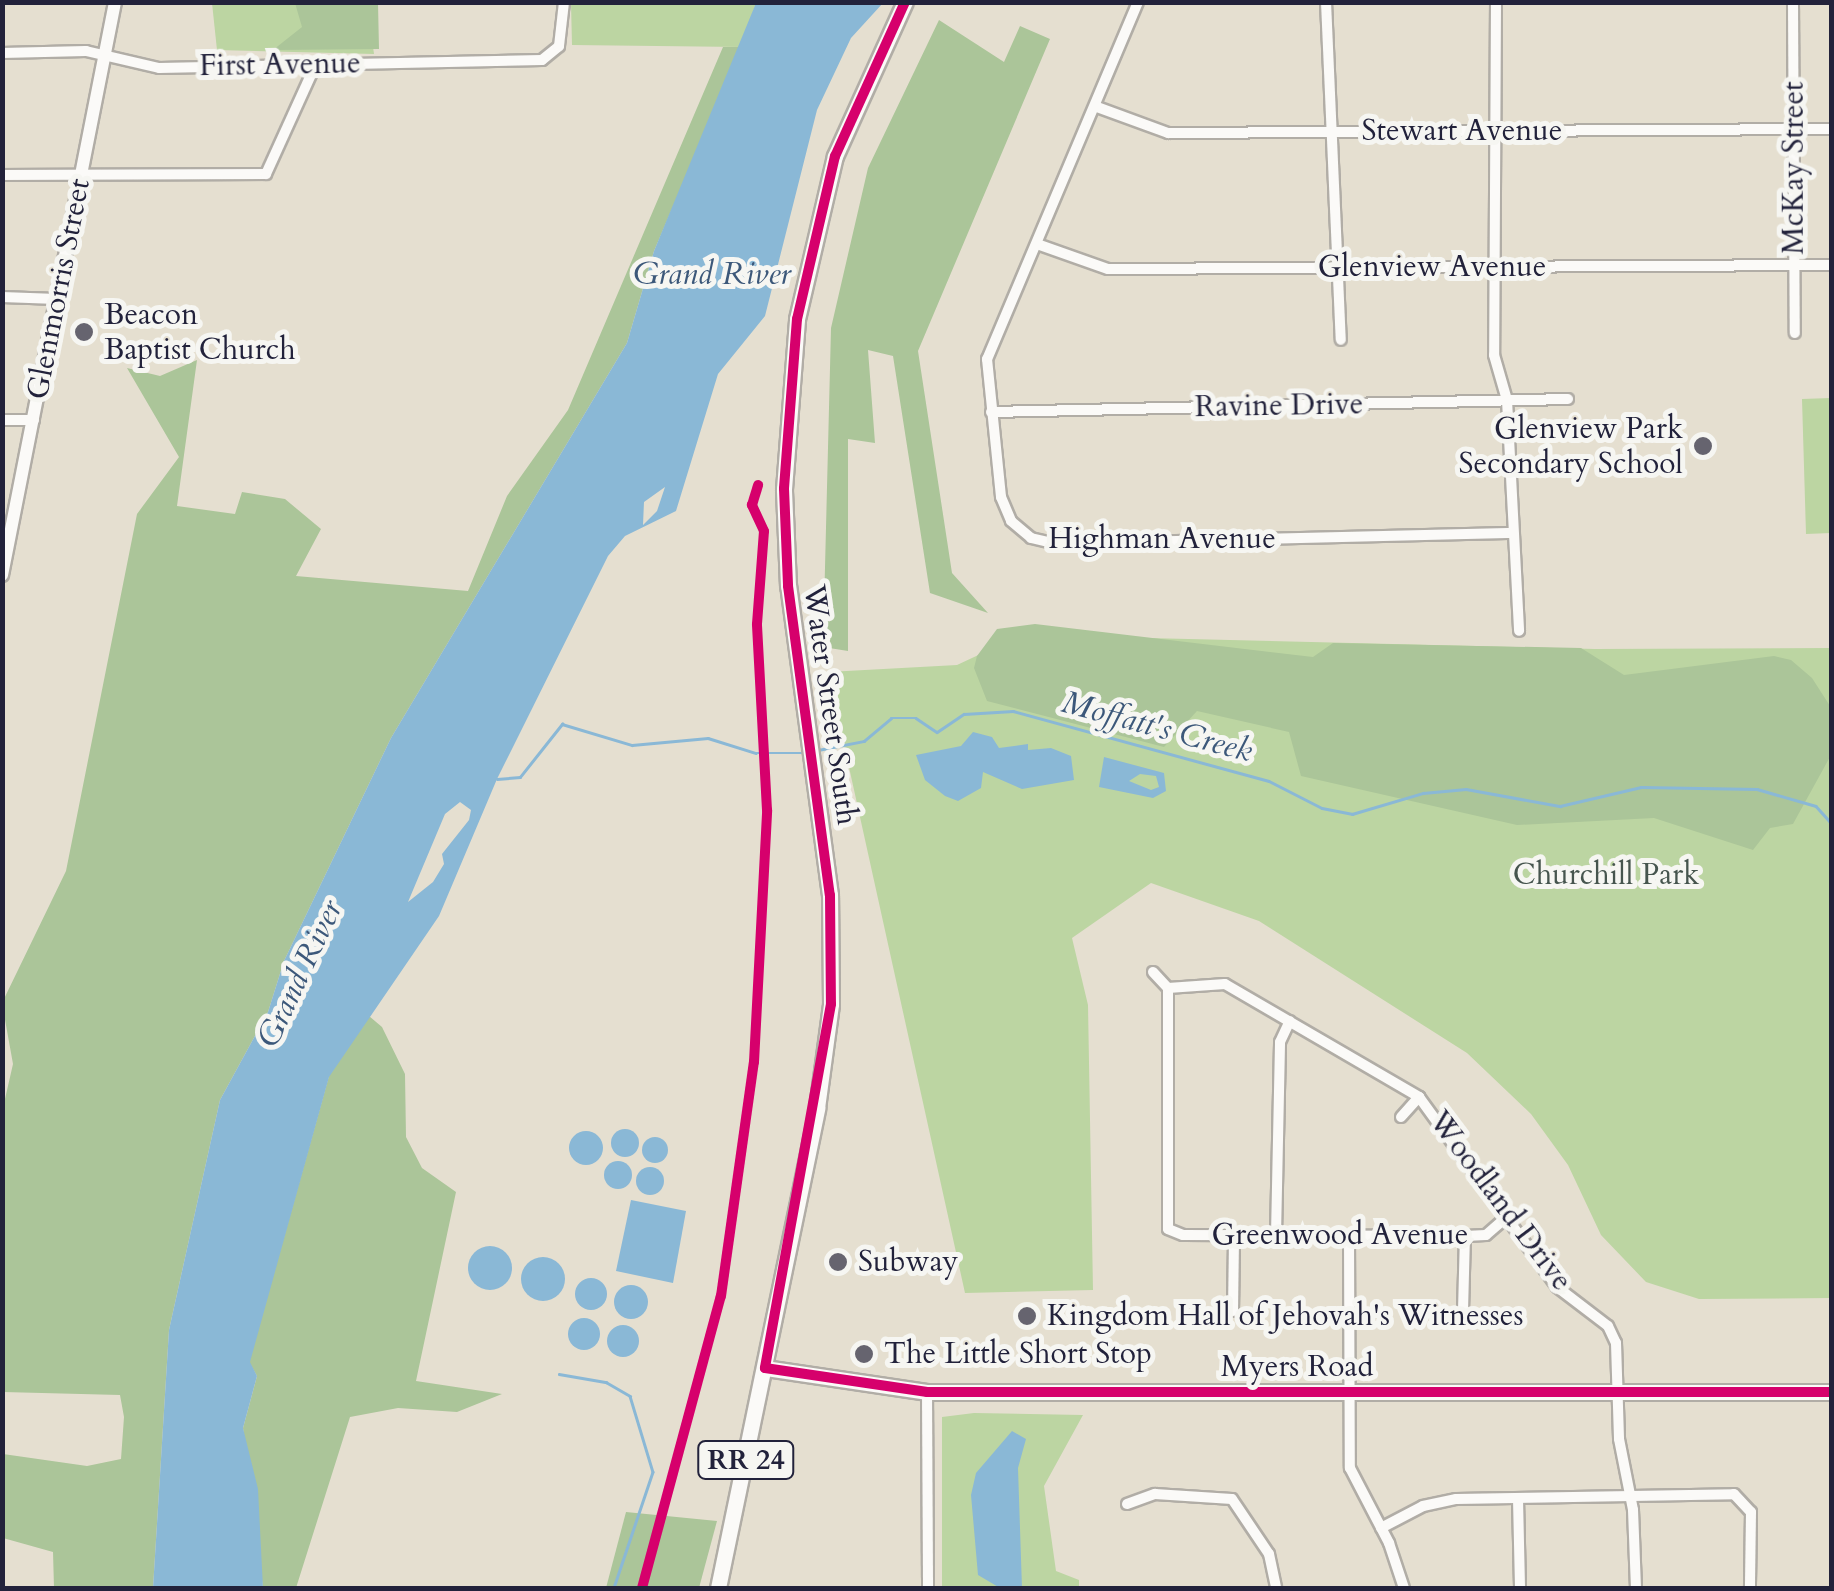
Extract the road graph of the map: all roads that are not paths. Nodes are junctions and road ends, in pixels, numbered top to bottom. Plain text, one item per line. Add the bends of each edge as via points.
1 (115, 2) edge
2 (564, 2) edge
3 (906, 2) edge
4 (1138, 2) edge
5 (1326, 2) edge
6 (1496, 2) edge
7 (1793, 2) edge
8 (2, 53) edge
9 (105, 55) junction
10 (316, 64) junction
11 (1097, 108) junction
12 (1794, 130) junction
13 (1832, 130) edge
14 (1494, 131) junction
15 (1332, 132) junction
16 (2, 176) edge
17 (81, 176) junction
18 (1037, 244) junction
19 (1794, 265) junction
20 (1832, 265) edge
21 (1494, 266) junction
22 (1338, 267) junction
23 (2, 298) edge
24 (57, 299) junction
25 (1795, 333) dead end
26 (1341, 340) dead end
27 (1568, 399) dead end
28 (1508, 400) junction
29 (991, 412) junction
30 (2, 420) edge
31 (34, 420) junction
32 (1513, 533) junction
33 (5, 545) edge
34 (2, 575) edge
35 (1519, 631) dead end
36 (1153, 972) dead end
37 (1168, 988) junction
38 (1290, 1021) junction
39 (1420, 1097) junction
40 (1400, 1117) dead end
41 (1507, 1218) junction
42 (1276, 1235) junction
43 (1234, 1236) junction
44 (1349, 1236) junction
45 (1466, 1236) junction
46 (1233, 1310) dead end
47 (1464, 1311) dead end
48 (765, 1368) junction
49 (927, 1392) junction
50 (1348, 1392) junction
51 (1617, 1392) junction
52 (1832, 1392) edge
53 (1631, 1496) junction
54 (1518, 1499) junction
55 (1127, 1504) dead end
56 (1381, 1528) junction
57 (718, 1588) edge
58 (928, 1588) edge
59 (1276, 1588) edge
60 (1404, 1588) edge
61 (1520, 1588) edge
62 (1636, 1588) edge
63 (1750, 1588) edge

1 - 9 street, Glenmorris Street
2 - 10 street, First Avenue via 556,51 542,60
3 - 48 main road, Water Street South / RR 24 via 834,156 797,319 784,489 792,654 830,895 831,1004
4 - 11 street, Highman Avenue
5 - 15 street
6 - 14 street
7 - 12 street, McKay Street
8 - 9 street, First Avenue
9 - 10 street, First Avenue via 159,68
9 - 17 street, Glenmorris Street
10 - 17 street via 266,174
11 - 15 street, Stewart Avenue via 1168,133
11 - 18 street, Highman Avenue
12 - 13 street, Stewart Avenue
12 - 14 street, Stewart Avenue
12 - 19 street, McKay Street
14 - 15 street, Stewart Avenue
14 - 21 street
15 - 22 street
16 - 17 street
17 - 24 street, Glenmorris Street
18 - 22 street, Glenview Avenue via 1108,269
18 - 29 street, Highman Avenue via 986,359
19 - 20 street, Glenview Avenue
19 - 21 street, Glenview Avenue
19 - 25 street, McKay Street
21 - 22 street, Glenview Avenue
21 - 28 street via 1494,354
22 - 26 street
23 - 24 street
24 - 31 street, Glenmorris Street
27 - 28 street, Ravine Drive
28 - 29 street, Ravine Drive
28 - 32 street
29 - 32 street, Highman Avenue via 1004,509 1022,532 1044,543
30 - 31 street
31 - 33 street, Glenmorris Street
32 - 35 street
33 - 34 street, Glenmorris Street
36 - 37 street
37 - 38 street, Woodland Drive via 1226,984
37 - 43 street, Greenwood Avenue via 1168,1229
38 - 39 street, Woodland Drive
38 - 42 street via 1280,1042
39 - 40 street
39 - 41 street, Woodland Drive
41 - 45 street, Greenwood Avenue via 1486,1235
41 - 51 street, Woodland Drive via 1557,1287 1608,1326 1616,1343
42 - 43 street, Greenwood Avenue
42 - 44 street, Greenwood Avenue
43 - 46 street
44 - 45 street, Greenwood Avenue
44 - 50 street
45 - 47 street
48 - 49 main road, Myers Road
48 - 57 main road, Water Street South / RR 24
49 - 50 main road, Myers Road
49 - 58 street
50 - 51 main road, Myers Road
50 - 56 street via 1350,1468
51 - 52 main road, Myers Road
51 - 53 street, Woodland Drive
53 - 54 street
53 - 62 street, Woodland Drive
53 - 63 street via 1744,1498 1752,1512
54 - 56 street via 1443,1500
54 - 61 street
55 - 59 street via 1155,1494 1232,1500 1269,1554
56 - 60 street

